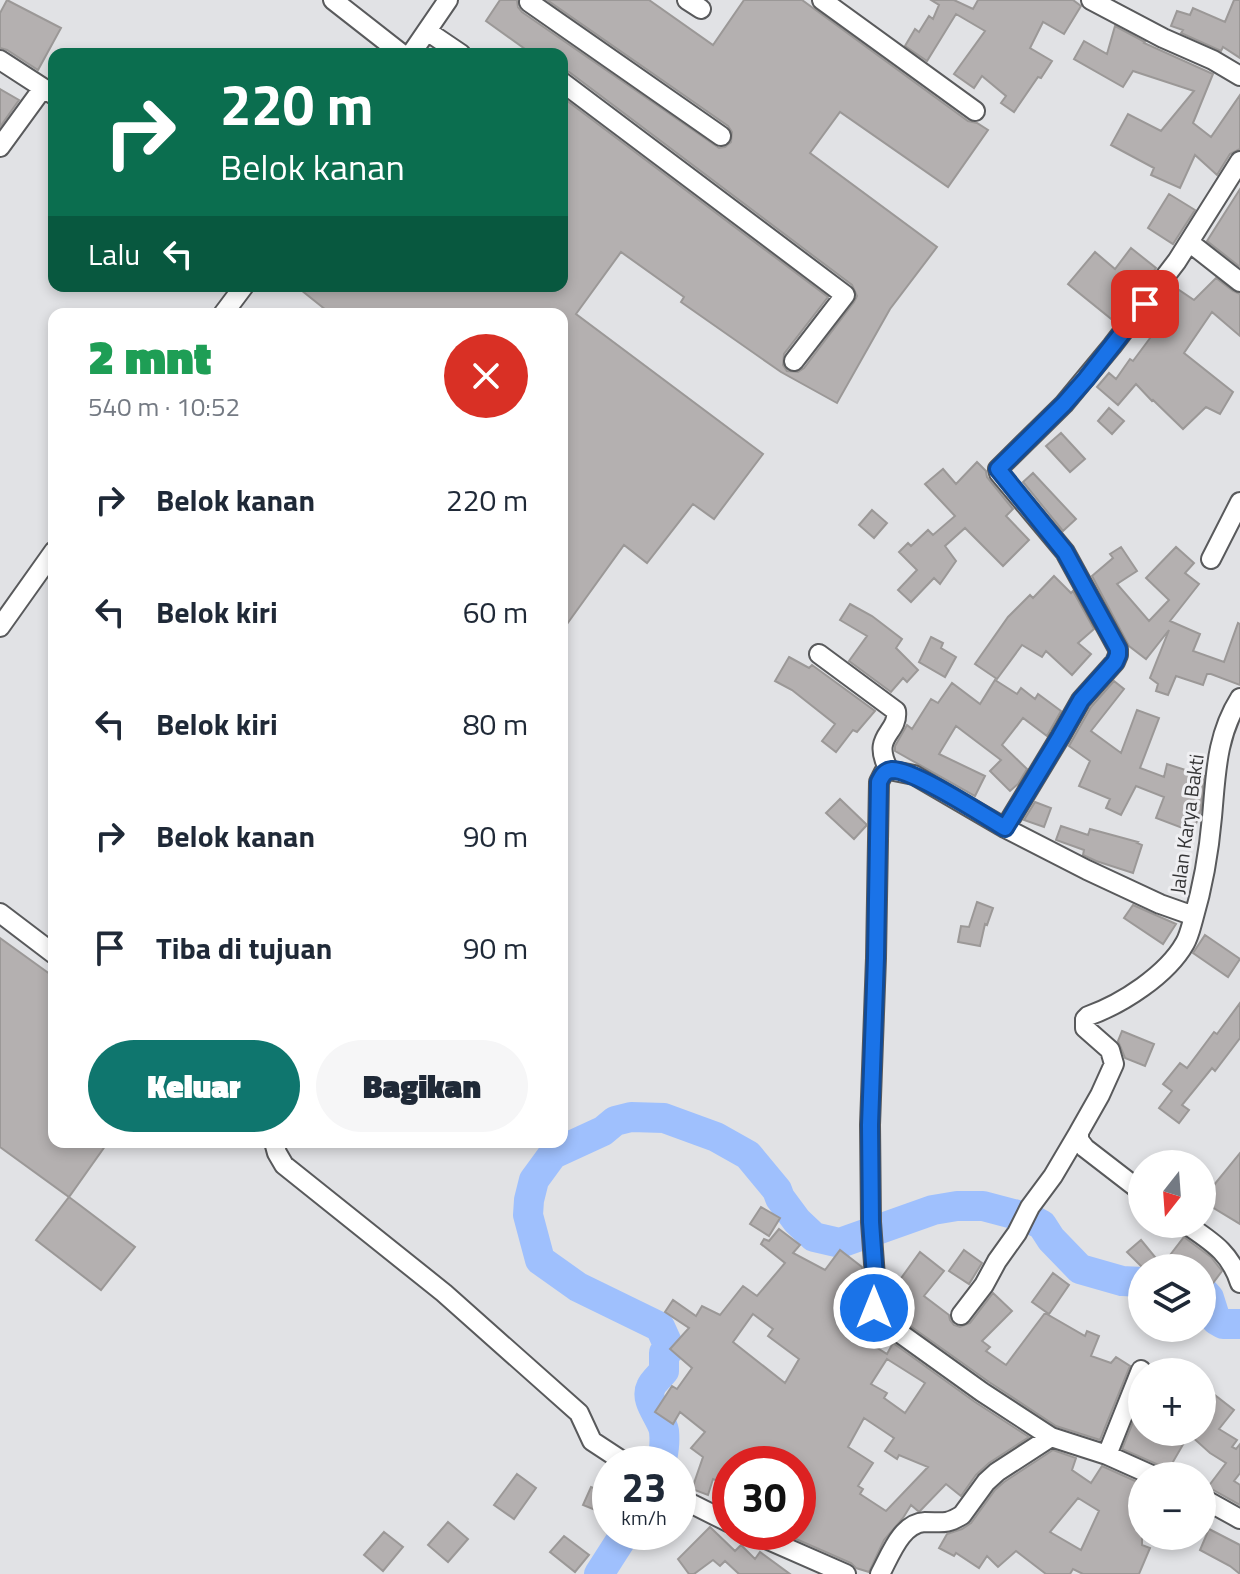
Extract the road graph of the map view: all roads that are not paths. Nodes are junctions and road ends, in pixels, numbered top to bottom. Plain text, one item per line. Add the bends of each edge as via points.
1 (333, 0) edge
2 (448, 0) edge
3 (530, 0) edge
4 (822, 0) edge
5 (1091, 0) edge
6 (427, 31) junction
7 (394, 48) edge
8 (415, 48) edge
9 (452, 48) edge
10 (0, 60) edge
11 (1240, 76) edge
12 (568, 87) edge
13 (48, 90) edge
14 (48, 92) edge
15 (975, 111) dead end
16 (721, 136) dead end
17 (0, 147) edge
18 (1240, 161) edge
19 (1189, 242) junction
20 (1240, 282) edge
21 (794, 361) dead end
22 (1240, 502) edge
23 (48, 559) edge
24 (1211, 559) dead end
25 (0, 627) edge
26 (819, 654) dead end
27 (1240, 698) edge
28 (889, 770) junction
29 (1005, 828) junction
30 (0, 913) edge
31 (1194, 916) junction
32 (48, 949) edge
33 (1079, 1132) junction
34 (276, 1148) edge
35 (1128, 1181) edge
36 (1204, 1238) edge
37 (1240, 1283) edge
38 (961, 1315) dead end
39 (1128, 1402) edge
40 (1051, 1437) junction
41 (600, 1446) edge
42 (1107, 1455) junction
43 (1128, 1464) edge
44 (1216, 1506) edge
45 (1240, 1519) edge
46 (791, 1550) edge
47 (846, 1574) edge
48 (880, 1574) edge

1 - 7 street
2 - 6 street
3 - 16 street
4 - 15 street
5 - 11 street
6 - 8 street
6 - 9 street
10 - 13 street
12 - 21 street via 845,295
14 - 17 street
18 - 19 street
19 - 20 street
19 - 29 street via 1086,379 998,469 1065,552 1118,649 1081,700
22 - 24 street
23 - 25 street
26 - 28 street via 896,711 882,746
27 - 31 street, Jalan Karya Bakti via 1223,732
28 - 29 street via 914,775
28 - 40 street via 879,782 870,1125 875,1315
29 - 31 street
30 - 32 street
31 - 33 street, Jalan Karya Bakti via 1187,941 1171,963 1124,999 1085,1019 1085,1028 1110,1050 1114,1064
33 - 35 street via 1085,1148
33 - 38 street
34 - 41 street via 284,1165 444,1293 579,1413
36 - 37 street via 1225,1254
39 - 42 street
40 - 42 street
40 - 48 street via 997,1472 962,1515 909,1529
42 - 43 street
44 - 45 street
46 - 47 street

